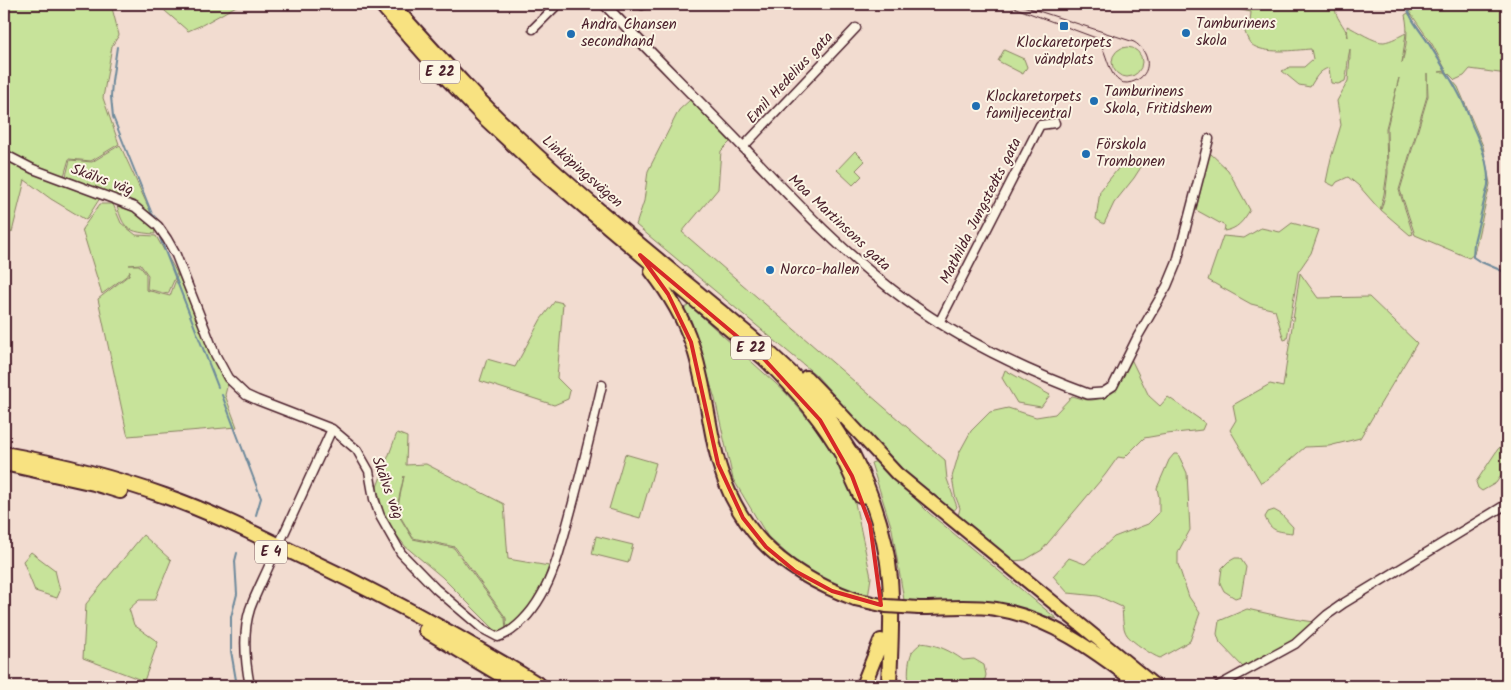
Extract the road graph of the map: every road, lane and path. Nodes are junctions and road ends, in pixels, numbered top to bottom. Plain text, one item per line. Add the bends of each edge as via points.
1 (380, 4) edge
2 (392, 4) edge
3 (558, 4) edge
4 (604, 4) edge
5 (533, 28) dead end
6 (856, 28) dead end
7 (1056, 123) dead end
8 (1209, 139) dead end
9 (743, 147) junction
10 (4, 154) edge
11 (640, 254) junction
12 (939, 323) junction
13 (765, 348) junction
14 (602, 385) dead end
15 (1102, 393) joint
16 (332, 429) junction
17 (4, 454) edge
18 (848, 457) junction
19 (4, 463) edge
20 (1507, 504) edge
21 (282, 538) dead end
22 (272, 559) dead end
23 (881, 641) junction
24 (250, 686) edge
25 (520, 686) edge
26 (540, 686) edge
27 (863, 686) edge
28 (880, 686) edge
29 (889, 686) edge
30 (1141, 686) edge
31 (1155, 686) edge
32 (1218, 686) edge

1 - 11 highway, Linköpingsvägen / E 22 via 438,70 504,137
2 - 13 highway, Linköpingsvägen / E 22 via 522,141
3 - 5 street
4 - 9 street, Moa Martinsons gata
6 - 9 street, Emil Hedelius gata
7 - 12 street, Mathilda Jungstedts gata via 1040,125
8 - 15 street via 1177,262 1167,286 1113,386
9 - 12 street, Moa Martinsons gata via 843,249
10 - 16 street, Skälvs väg via 33,169 135,207 147,215 176,255 215,354 228,378 246,395
11 - 18 highway, E 22 via 764,359 820,420
11 - 30 highway, bridge via 684,324 700,372 718,464 743,518 766,547 795,571 855,599 886,606 996,609 1032,618 1073,639
12 - 15 street, Moa Martinsons gata via 1028,370 1088,394
13 - 18 highway, E 22 via 828,414
13 - 31 highway via 812,382 903,480
14 - 16 street, Skälvs väg via 555,565 541,596 528,613 507,634 498,637 483,629 442,595 401,553 380,516 369,471 357,450
16 - 21 street
17 - 26 highway, E 4 via 96,474 166,496 243,528 382,596
18 - 23 highway, E 22 via 877,553
18 - 29 highway, E 22 via 870,492 886,551 890,580
19 - 25 highway, E 4 via 94,483 155,502 239,537 370,600
20 - 32 street via 1344,603 1295,644
22 - 24 street via 250,610 245,640 245,664
23 - 27 highway
23 - 28 highway

